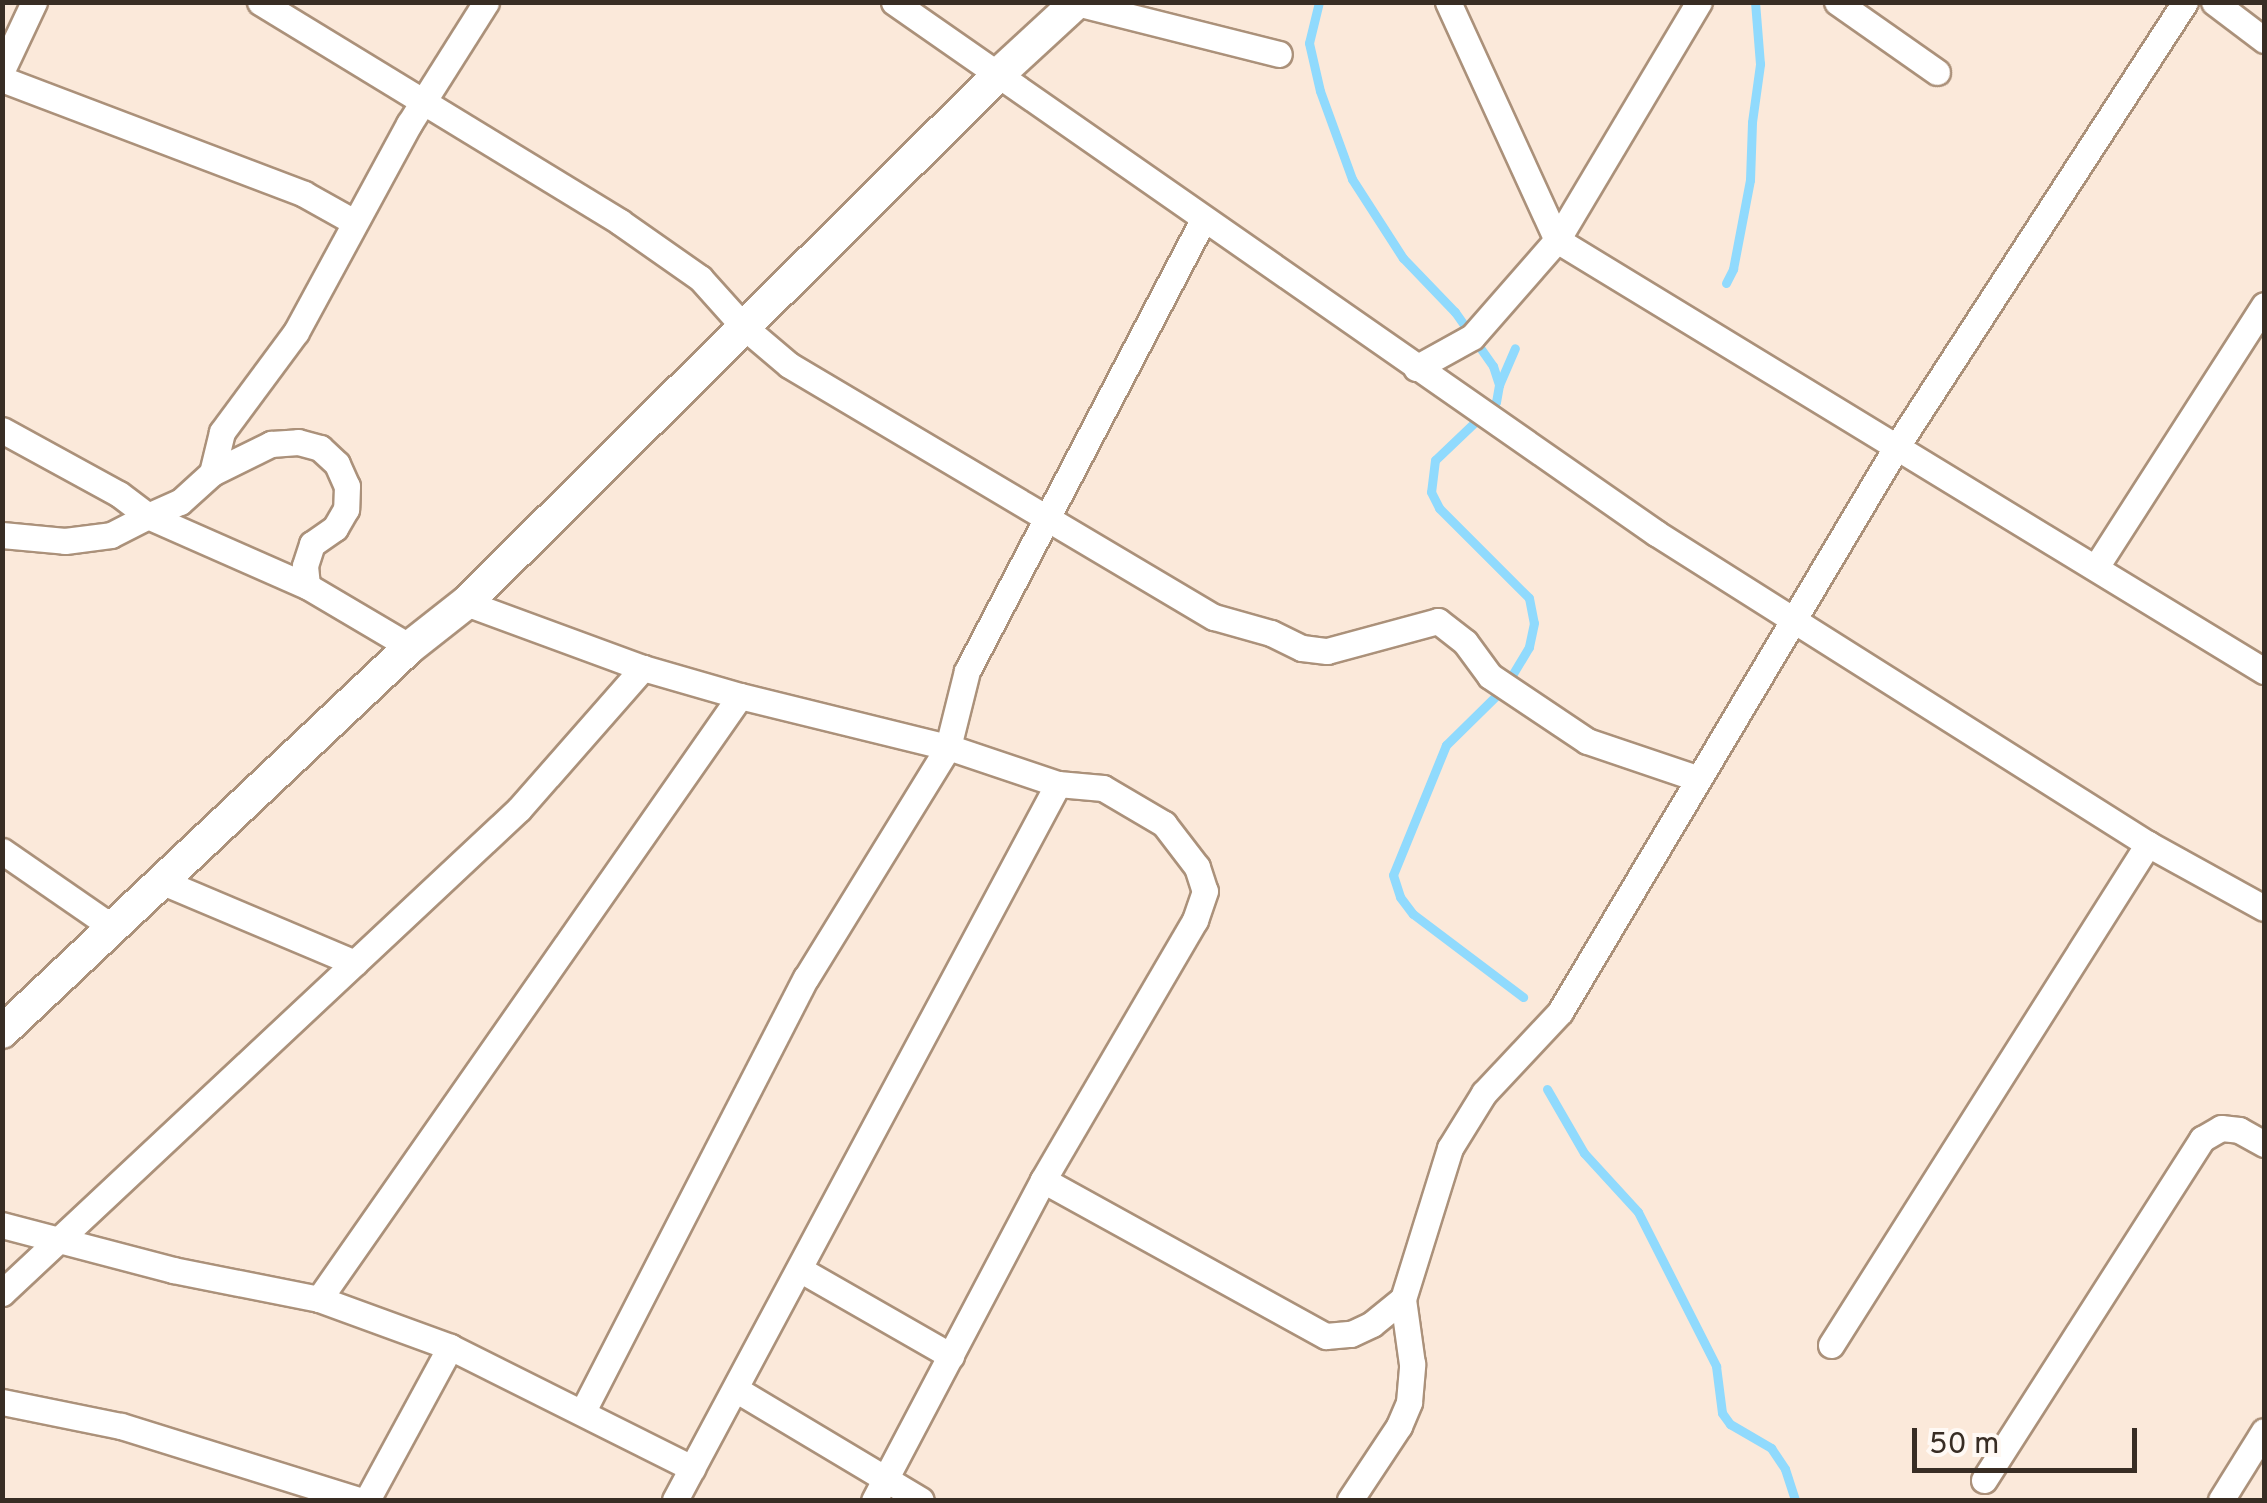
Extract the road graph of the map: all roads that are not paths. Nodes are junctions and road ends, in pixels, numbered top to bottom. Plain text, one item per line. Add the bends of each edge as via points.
1 (34, 2) edge
2 (260, 2) edge
3 (486, 2) edge
4 (894, 2) edge
5 (1448, 2) edge
6 (1699, 2) edge
7 (1838, 2) edge
8 (2185, 2) edge
9 (2214, 2) edge
10 (1076, 3) edge
11 (2264, 40) edge
12 (1279, 54) dead end
13 (2, 70) edge
14 (1937, 72) dead end
15 (1000, 73) junction
16 (2, 78) edge
17 (426, 102) junction
18 (1203, 220) junction
19 (354, 222) junction
20 (1557, 240) junction
21 (2264, 304) edge
22 (743, 326) junction
23 (1416, 368) junction
24 (2, 430) edge
25 (1897, 446) junction
26 (212, 472) junction
27 (148, 516) junction
28 (1046, 516) junction
29 (2, 535) edge
30 (2096, 567) junction
31 (306, 586) junction
32 (466, 603) junction
33 (1792, 622) junction
34 (410, 647) junction
35 (643, 668) junction
36 (2264, 671) edge
37 (740, 696) junction
38 (948, 746) junction
39 (1696, 778) junction
40 (1058, 784) junction
41 (2148, 844) junction
42 (2, 850) edge
43 (163, 882) junction
44 (2264, 908) edge
45 (112, 927) junction
46 (355, 962) junction
47 (2, 1032) edge
48 (2264, 1144) edge
49 (1044, 1180) junction
50 (2, 1225) edge
51 (58, 1239) junction
52 (801, 1270) junction
53 (2, 1293) edge
54 (319, 1299) junction
55 (1403, 1299) junction
56 (1832, 1345) dead end
57 (450, 1347) junction
58 (952, 1356) junction
59 (737, 1390) junction
60 (2, 1402) edge
61 (583, 1410) junction
62 (2264, 1431) edge
63 (692, 1468) junction
64 (1984, 1480) dead end
65 (879, 1489) edge
66 (358, 1500) edge
67 (367, 1500) edge
68 (675, 1500) edge
69 (921, 1500) edge
70 (1350, 1500) edge
71 (2221, 1500) edge

1 - 13 street
2 - 17 street
3 - 17 street
4 - 15 street
5 - 20 street
6 - 20 street
7 - 14 street
8 - 25 street
9 - 11 street
10 - 12 street
10 - 15 street
15 - 18 street
15 - 22 street
16 - 19 street via 304,194
17 - 19 street
17 - 22 street via 684,266 725,300
18 - 23 street
18 - 28 street
19 - 26 street via 296,332 222,432
20 - 23 street via 1472,338
20 - 25 street
21 - 30 street
22 - 28 street via 790,365
22 - 32 street
23 - 33 street
24 - 27 street
25 - 30 street
25 - 33 street
26 - 27 street via 180,502
26 - 31 street via 271,444 298,442 320,448 337,464 346,509 335,528 312,544
27 - 29 street via 111,535 65,541
27 - 31 street
28 - 38 street via 967,672
28 - 39 street via 1214,618 1302,648 1327,651 1438,621 1465,642 1490,676 1587,742
30 - 36 street
31 - 34 street
32 - 34 street
32 - 35 street
33 - 39 street
33 - 41 street
34 - 43 street
35 - 37 street
35 - 46 street via 519,809
37 - 38 street
37 - 54 street
38 - 40 street
38 - 61 street via 806,978
39 - 55 street via 1560,1012 1484,1093 1450,1148
40 - 49 street via 1103,788 1164,824 1197,867 1205,891 1195,920
40 - 52 street
41 - 44 street
41 - 56 street
42 - 45 street
43 - 45 street
43 - 46 street
45 - 47 street
46 - 51 street
48 - 64 street via 2221,1128 2202,1140
49 - 55 street via 1326,1336 1372,1324
49 - 58 street
50 - 51 street
51 - 53 street
51 - 54 street
52 - 58 street
52 - 59 street
54 - 57 street
55 - 70 street via 1412,1364 1408,1402
57 - 61 street
57 - 67 street
58 - 65 street
59 - 63 street
59 - 65 street
60 - 66 street via 121,1426
61 - 63 street
62 - 71 street
63 - 68 street
65 - 69 street

